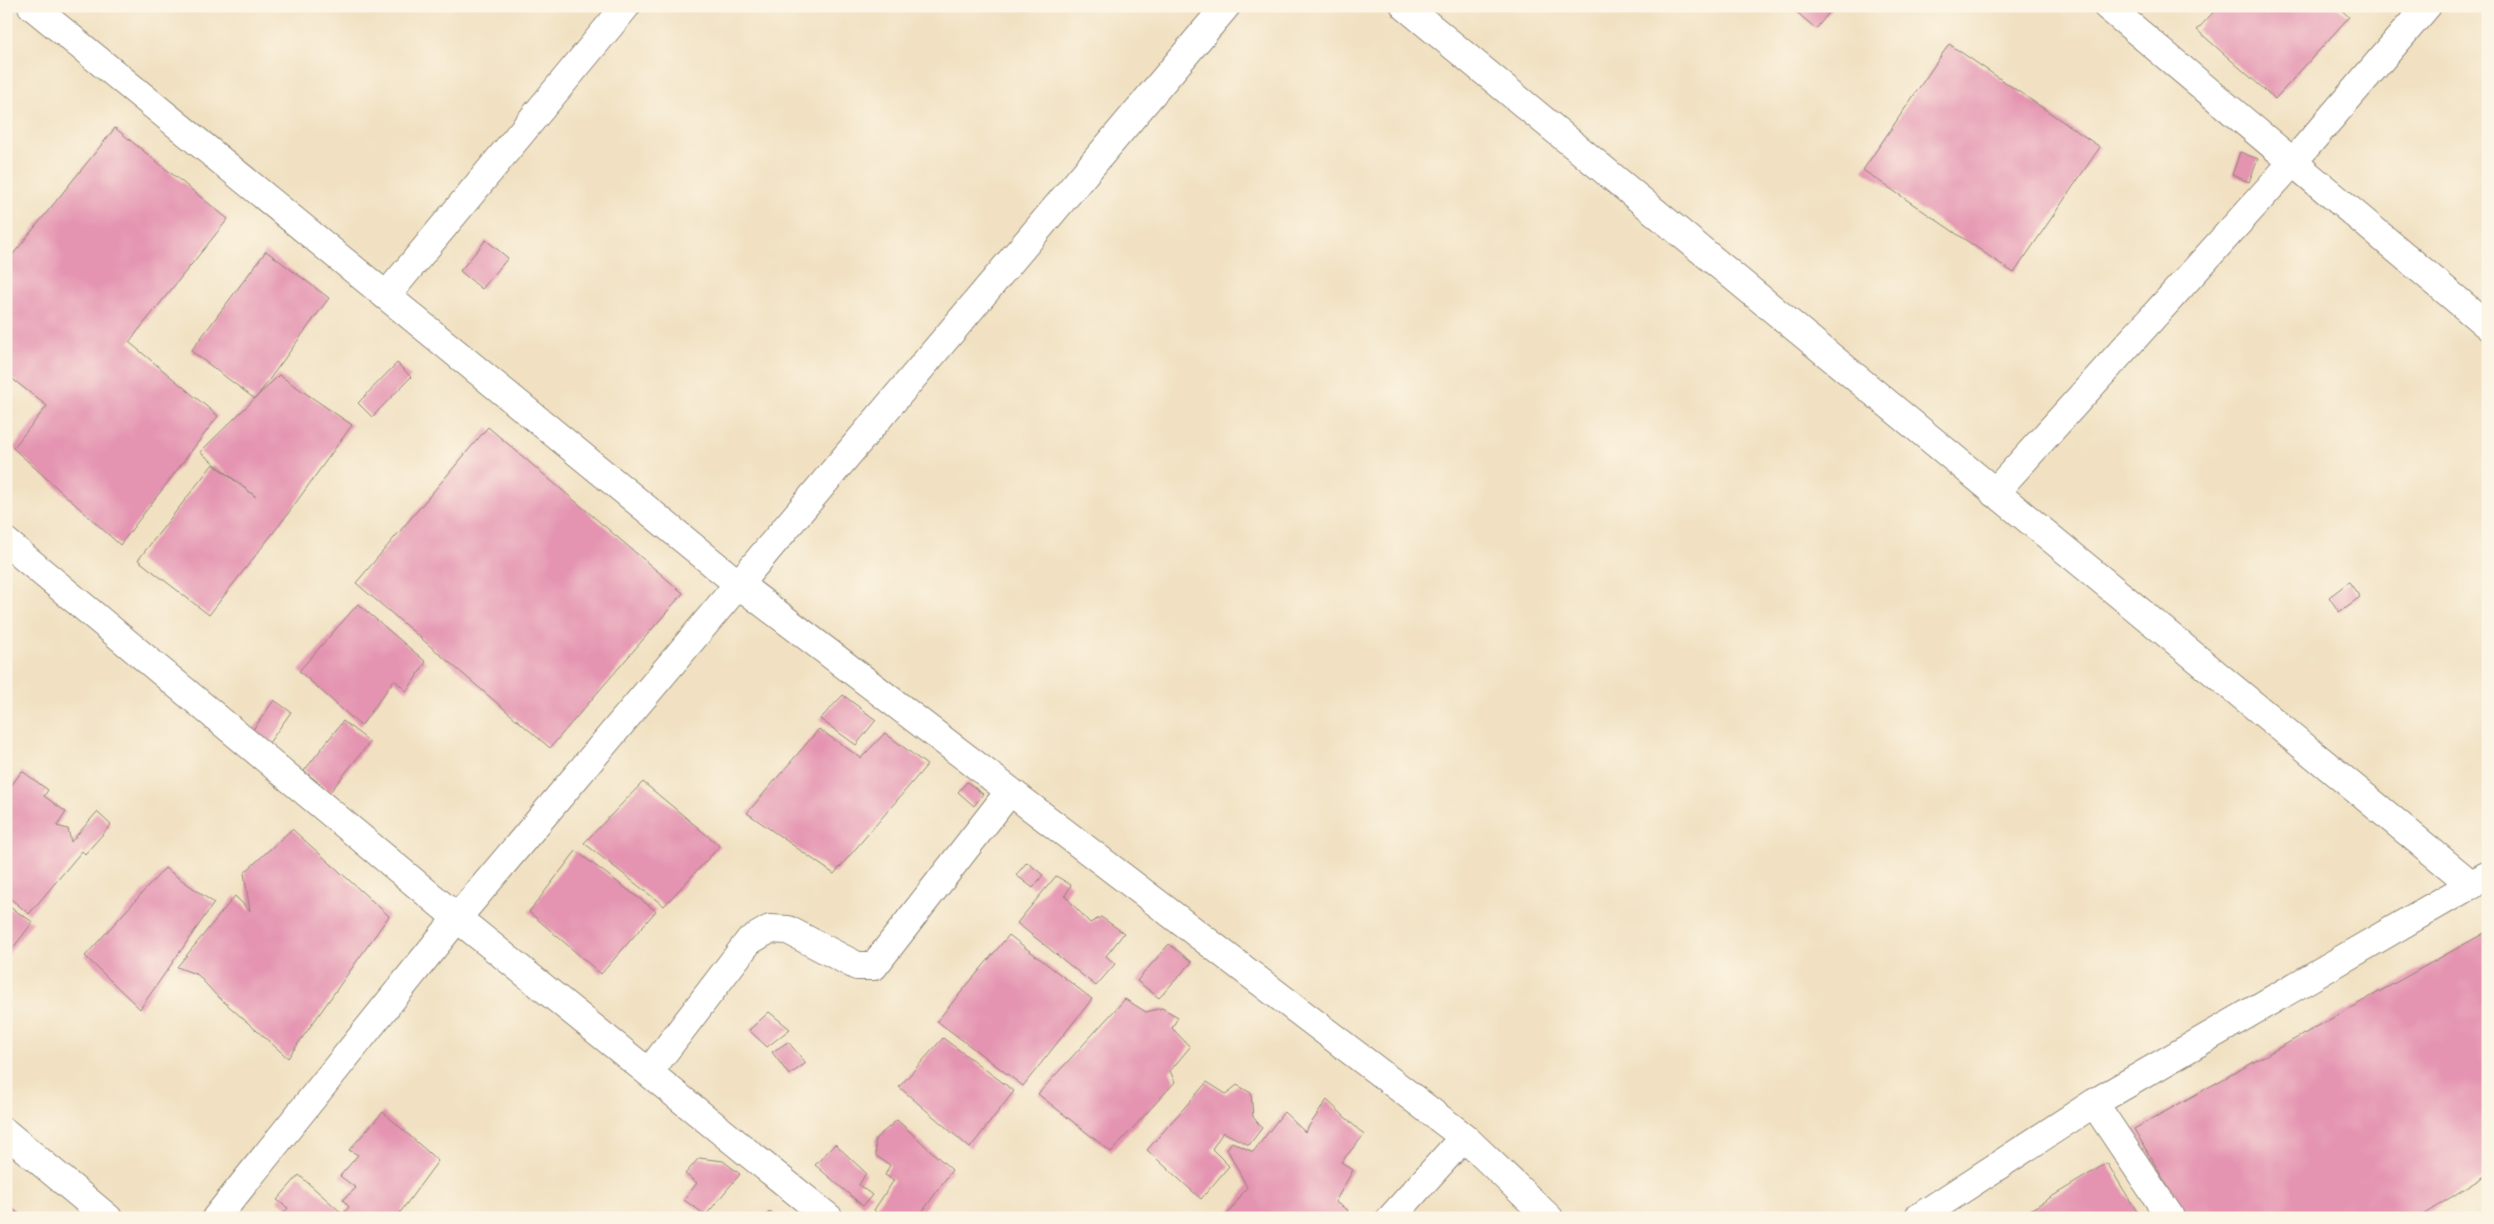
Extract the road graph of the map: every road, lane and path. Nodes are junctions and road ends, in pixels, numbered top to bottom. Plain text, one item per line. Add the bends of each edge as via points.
1 (32, 6) edge
2 (626, 6) edge
3 (1226, 6) edge
4 (1405, 6) edge
5 (2107, 6) edge
6 (2427, 6) edge
7 (2293, 162) junction
8 (386, 296) junction
9 (2488, 326) edge
10 (1994, 493) junction
11 (6, 542) edge
12 (737, 584) junction
13 (1010, 791) junction
14 (2480, 880) edge
15 (457, 918) junction
16 (649, 1072) junction
17 (2094, 1103) junction
18 (1464, 1137) junction
19 (9, 1143) edge
20 (108, 1218) edge
21 (216, 1218) edge
22 (829, 1218) edge
23 (1391, 1218) edge
24 (1549, 1218) edge
25 (1918, 1218) edge
26 (2171, 1218) edge

1 - 8 street
2 - 8 street
3 - 12 street
4 - 10 street
5 - 7 street
6 - 7 street
7 - 9 street
7 - 10 street
8 - 12 street
10 - 14 street
11 - 15 street
12 - 13 street
12 - 15 street
13 - 16 street via 874,966 856,966 788,930 770,929 749,941
13 - 18 street
14 - 17 street
15 - 16 street
15 - 21 street
16 - 22 street
17 - 25 street
17 - 26 street
18 - 23 street
18 - 24 street
19 - 20 street

